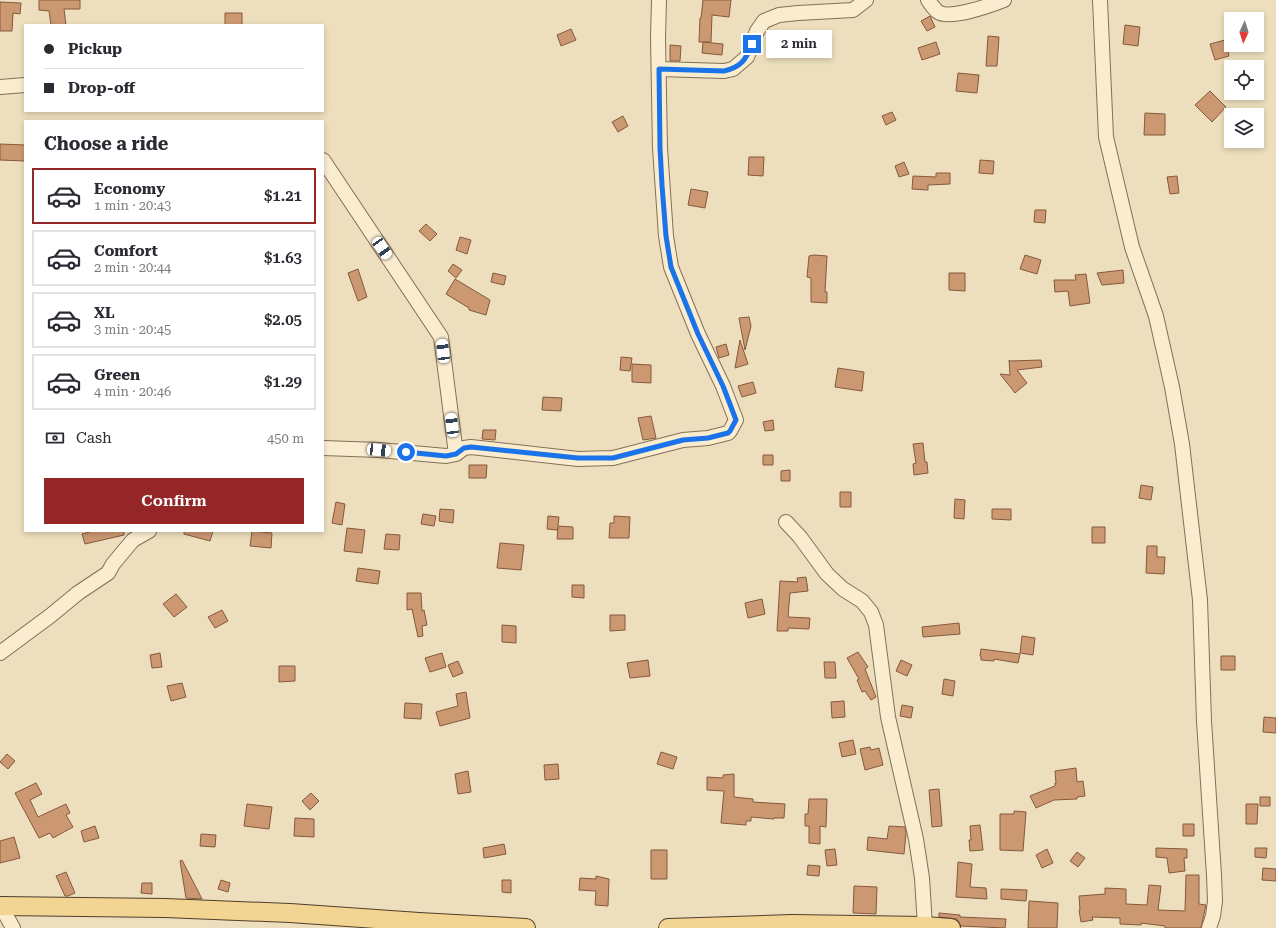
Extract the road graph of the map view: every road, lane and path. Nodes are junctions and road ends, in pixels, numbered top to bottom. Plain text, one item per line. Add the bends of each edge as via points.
1 (659, 0) edge
2 (866, 0) edge
3 (928, 0) edge
4 (1004, 0) edge
5 (1100, 0) edge
6 (659, 69) junction
7 (24, 85) edge
8 (0, 87) edge
9 (324, 162) edge
10 (324, 448) edge
11 (456, 454) junction
12 (786, 522) dead end
13 (147, 532) edge
14 (0, 653) edge
15 (1, 906) edge
16 (925, 926) junction
17 (13, 928) edge
18 (500, 928) edge
19 (526, 928) edge
20 (668, 928) edge
21 (951, 928) edge
22 (1209, 928) edge

1 - 6 street
2 - 6 street via 853,10 779,15 764,21 757,31 747,57 734,69
3 - 4 street via 939,13 949,15
5 - 22 street via 1106,137 1132,247 1156,316 1182,444 1200,600 1204,721 1215,901
6 - 11 street via 662,185 671,267 736,420 728,433 683,440 613,458 578,458 471,447 464,448
7 - 8 street
9 - 11 street via 441,337
10 - 11 street via 446,456
12 - 16 street via 827,574 872,612 888,717 916,839
13 - 14 street via 133,540 108,573
15 - 17 street
15 - 18 main road via 290,912
16 - 20 main road via 792,924
16 - 21 main road
18 - 19 main road

